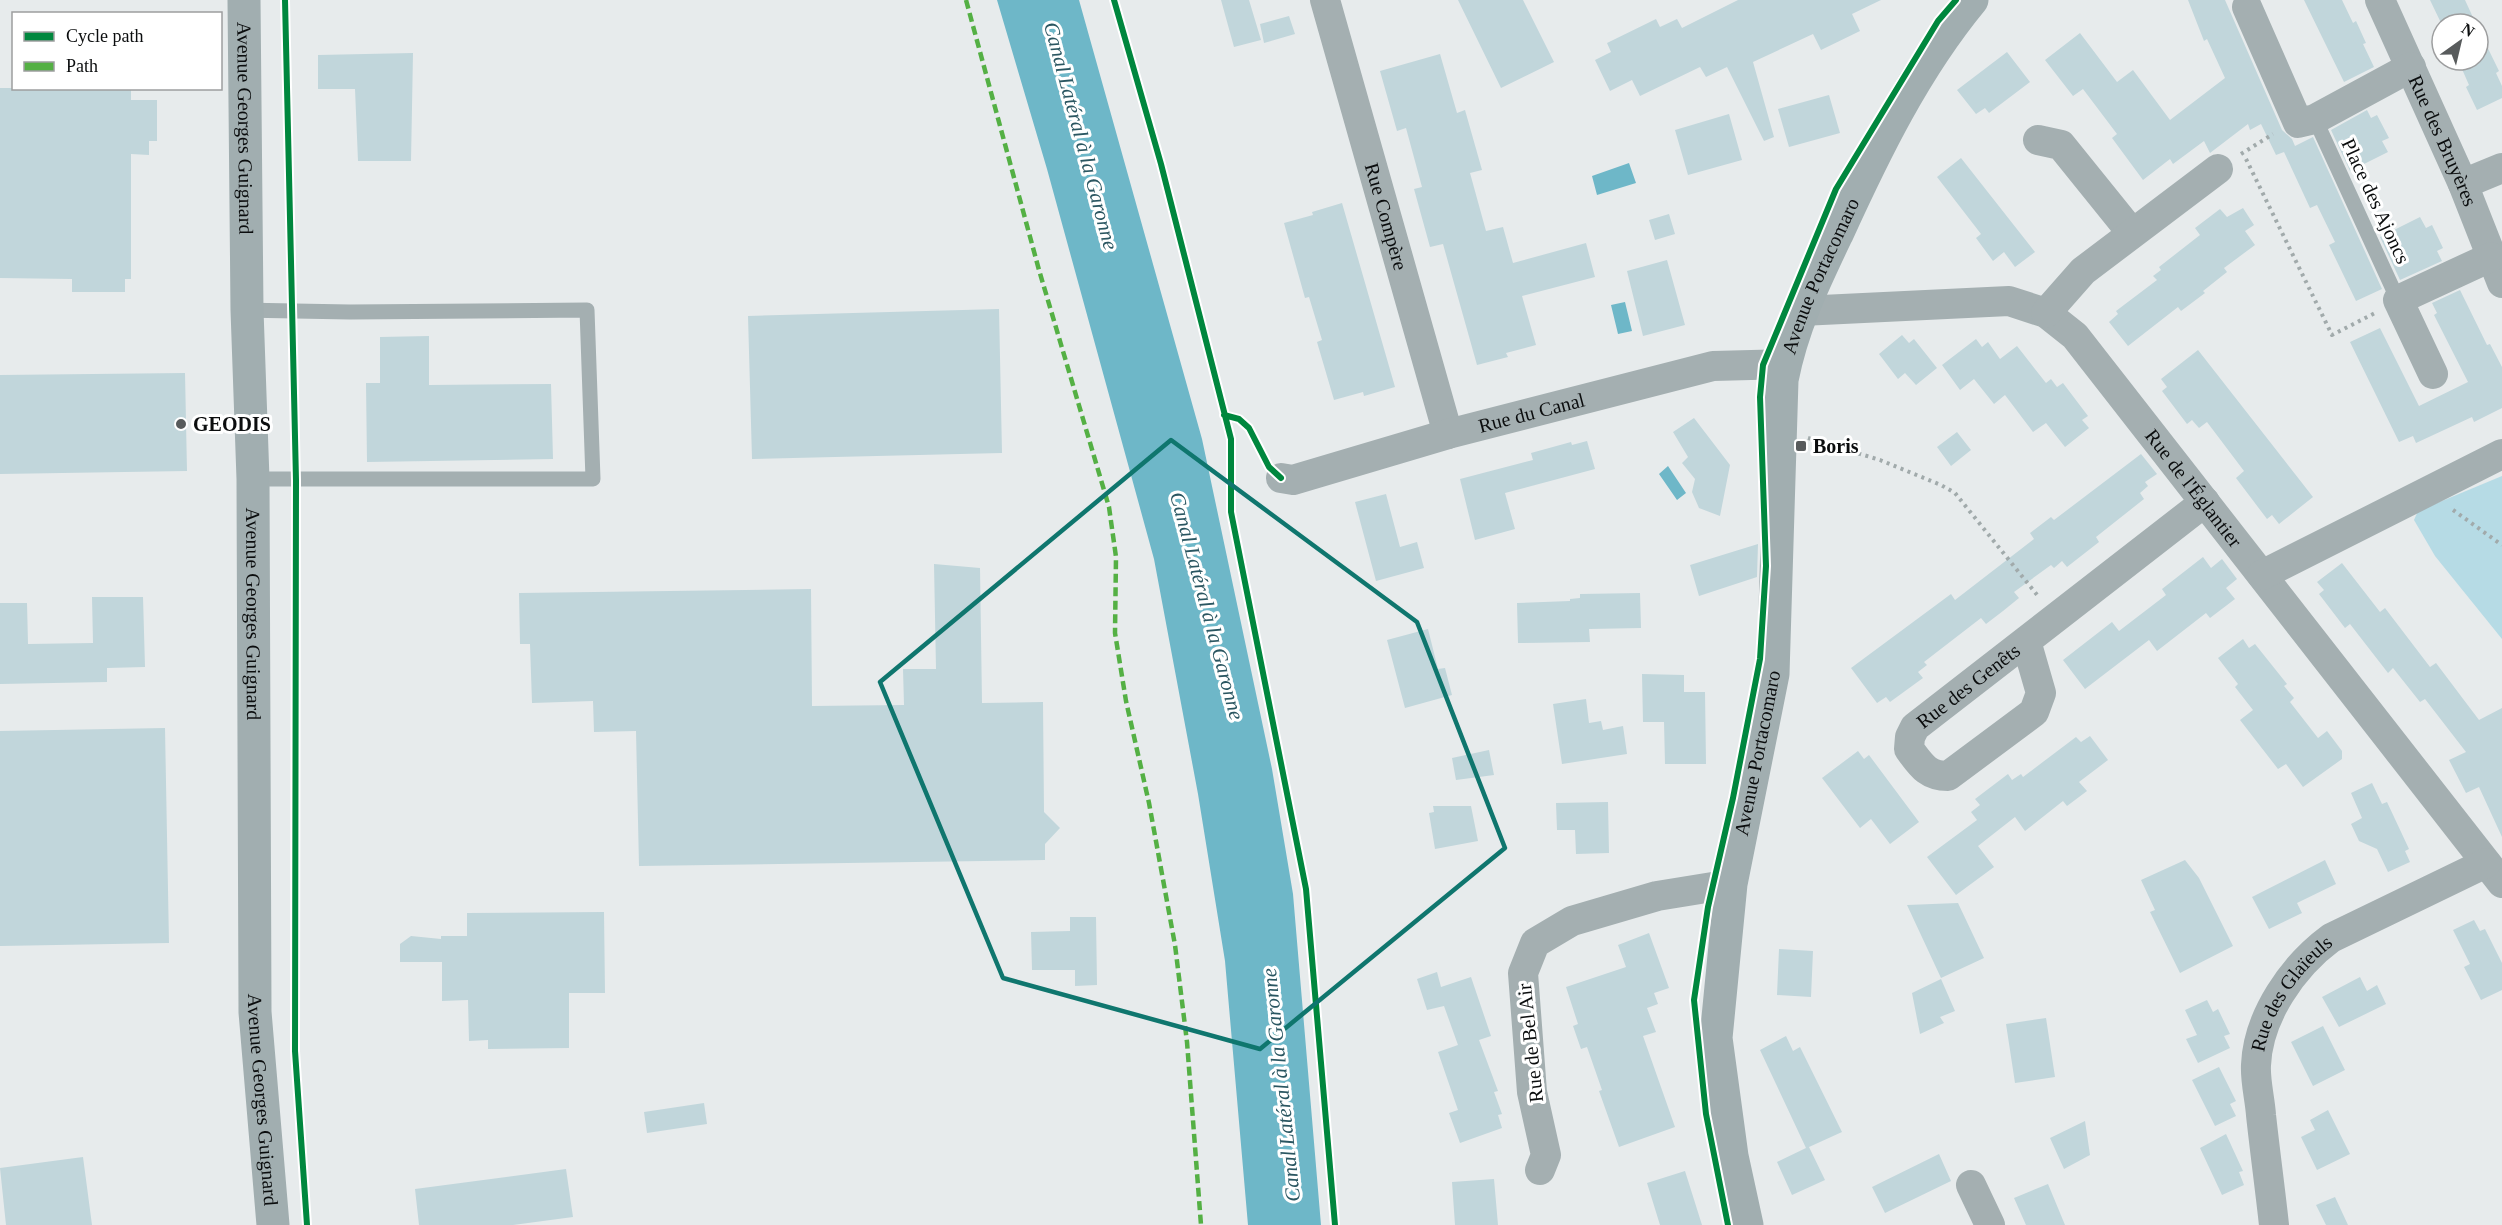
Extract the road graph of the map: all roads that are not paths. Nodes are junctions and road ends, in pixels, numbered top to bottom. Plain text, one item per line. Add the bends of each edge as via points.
1 (244, 0) edge
2 (1324, 0) edge
3 (1972, 0) edge
4 (2380, 0) edge
5 (2247, 7) dead end
6 (2411, 67) junction
7 (2306, 121) junction
8 (2038, 140) dead end
9 (2502, 168) edge
10 (2218, 169) road end
11 (2463, 184) junction
12 (2132, 233) junction
13 (2496, 270) edge
14 (2398, 300) junction
15 (247, 310) junction
16 (1801, 311) junction
17 (2046, 313) junction
18 (1785, 364) junction
19 (2433, 374) dead end
20 (1448, 434) junction
21 (2502, 454) edge
22 (1281, 478) dead end
23 (253, 479) junction
24 (2205, 502) junction
25 (2262, 575) junction
26 (2026, 641) junction
27 (2494, 873) edge
28 (1731, 884) junction
29 (1540, 1170) dead end
30 (1971, 1185) dead end
31 (273, 1225) edge
32 (1747, 1225) edge
33 (1990, 1225) edge
34 (2274, 1225) edge

1 - 15 street, Avenue Georges Guignard
2 - 20 street, Rue Compère
3 - 16 street, Avenue Portacomaro via 1953,23 1879,142
4 - 6 street, Rue des Bruyères
5 - 7 street
6 - 7 street
6 - 11 street, Rue des Bruyères
7 - 14 lane, Place des Ajoncs
8 - 12 street via 2061,146
9 - 11 street
10 - 12 street
11 - 13 street, Rue des Bruyères
12 - 17 street via 2084,271
13 - 14 street
14 - 19 street
15 - 23 street, Avenue Georges Guignard
15 - 23 lane via 587,310 592,479
16 - 17 street, Rue de l'Églantier via 2009,301
16 - 18 street, Avenue Portacomaro
17 - 24 street, Rue de l'Églantier via 2074,336
18 - 20 street, Rue du Canal via 1713,366
18 - 28 street, Avenue Portacomaro via 1773,674
20 - 22 street, Rue du Canal via 1293,480
21 - 25 street
23 - 31 street, Avenue Georges Guignard via 255,1012
24 - 25 street, Rue de l'Églantier
24 - 26 street, Rue des Genêts
25 - 27 street, Rue de l'Églantier
26 - 26 street, Rue des Genêts via 1915,727 1909,749 1926,771 1948,776 2034,712 2041,693
27 - 34 street, Rue des Glaïeuls via 2331,938 2295,970 2261,1037 2256,1065
28 - 29 street, Rue de Bel Air via 1657,896 1572,921 1535,944 1523,973 1532,1092 1546,1155
28 - 32 street, Avenue Portacomaro via 1716,1038 1732,1156
30 - 33 street

